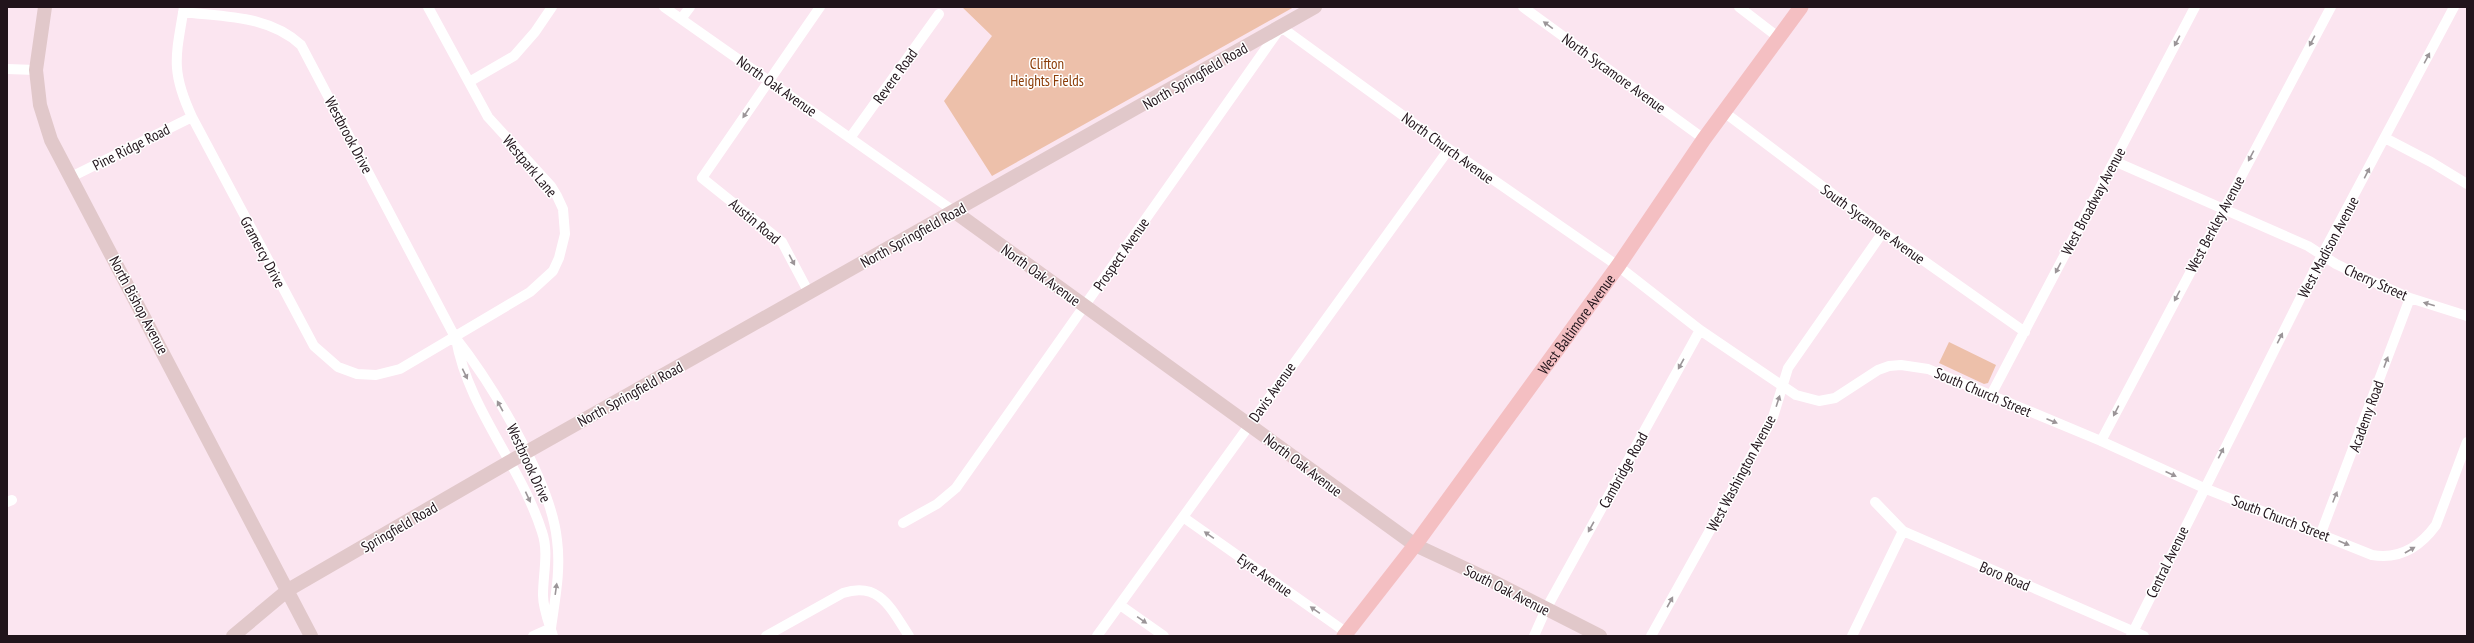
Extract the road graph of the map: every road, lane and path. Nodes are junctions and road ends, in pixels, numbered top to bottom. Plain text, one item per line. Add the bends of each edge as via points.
1 (45, 7) edge
2 (428, 7) edge
3 (552, 7) edge
4 (664, 7) edge
5 (690, 7) edge
6 (820, 7) edge
7 (1315, 7) edge
8 (1523, 7) edge
9 (1739, 7) edge
10 (1801, 7) edge
11 (2196, 7) edge
12 (2331, 7) edge
13 (2454, 7) edge
14 (183, 9) edge
15 (939, 14) dead end
16 (681, 19) junction
17 (1281, 27) junction
18 (1778, 37) junction
19 (7, 69) edge
20 (36, 70) junction
21 (768, 80) junction
22 (469, 82) junction
23 (1724, 112) junction
24 (192, 117) junction
25 (850, 138) junction
26 (2385, 138) junction
27 (1704, 139) junction
28 (1449, 149) junction
29 (2114, 161) junction
30 (71, 177) junction
31 (2467, 184) edge
32 (2223, 209) junction
33 (955, 212) junction
34 (1883, 232) junction
35 (2322, 255) junction
36 (1618, 266) junction
37 (809, 293) junction
38 (2410, 298) junction
39 (1084, 306) junction
40 (2467, 316) edge
41 (1700, 330) junction
42 (2025, 332) junction
43 (456, 337) junction
44 (1783, 386) junction
45 (1991, 395) junction
46 (1249, 424) junction
47 (2101, 441) junction
48 (2467, 442) edge
49 (526, 453) junction
50 (509, 462) junction
51 (2204, 488) junction
52 (1875, 502) dead end
53 (1183, 517) junction
54 (903, 522) dead end
55 (1903, 531) junction
56 (2321, 533) junction
57 (1415, 545) junction
58 (288, 590) junction
59 (1120, 605) junction
60 (1546, 609) junction
61 (552, 632) edge
62 (1345, 634) edge
63 (2132, 634) edge
64 (233, 636) edge
65 (311, 636) edge
66 (533, 636) edge
67 (766, 636) edge
68 (909, 636) edge
69 (1097, 636) edge
70 (1164, 636) edge
71 (1534, 636) edge
72 (1600, 636) edge
73 (1651, 636) edge
74 (1852, 636) edge
75 (2144, 636) edge

1 - 20 main road, North Bishop Avenue
2 - 22 street, Westpark Lane
3 - 22 street via 514,56
4 - 16 street, North Oak Avenue
5 - 16 street
6 - 21 street
7 - 17 main road, North Springfield Road
27 -> 8 street, North Sycamore Avenue
9 - 18 street
10 - 18 main road, West Baltimore Avenue
11 -> 29 street, West Broadway Avenue
12 -> 32 street, West Berkley Avenue
26 -> 13 street, West Madison Avenue
14 - 24 street, Gramercy Drive via 175,69 178,84
14 - 43 street, Westbrook Drive via 256,20 284,31 301,45
15 - 25 street, Revere Road
16 - 21 street, North Oak Avenue
17 - 28 street, North Church Avenue
17 - 33 main road, North Springfield Road
17 - 39 street, Prospect Avenue
18 - 23 main road, West Baltimore Avenue
19 - 20 street
20 - 30 main road, North Bishop Avenue via 40,105 51,140
21 - 25 street, North Oak Avenue
21 -> 37 street, Austin Road via 702,178 782,242
22 - 43 street, Westpark Lane via 488,117 551,186 563,209 566,234 559,258 544,281
23 - 27 main road, West Baltimore Avenue
23 - 34 street, South Sycamore Avenue
24 - 30 street, Pine Ridge Road
24 - 43 street, Gramercy Drive via 309,339 328,360 357,374 391,372 407,366
25 - 33 street, North Oak Avenue
26 - 31 street
35 -> 26 street, West Madison Avenue
27 - 36 main road, West Baltimore Avenue
28 - 36 street, North Church Avenue
28 - 46 street, Davis Avenue
29 - 32 street, Cherry Street
29 -> 42 street, West Broadway Avenue
30 - 58 main road, North Bishop Avenue
32 - 35 street, Cherry Street via 2308,246
32 -> 47 street, West Berkley Avenue
33 - 37 main road, North Springfield Road
33 - 39 main road, North Oak Avenue
34 - 42 street, South Sycamore Avenue
34 - 44 street, West Washington Avenue via 1788,368
35 - 38 street, Cherry Street
51 -> 35 street, West Madison Avenue
36 - 41 street, South Church Street
36 - 57 main road, West Baltimore Avenue
37 - 49 main road, North Springfield Road
40 -> 38 street, Cherry Street
56 -> 38 street, Academy Road
39 - 46 main road, North Oak Avenue
39 - 54 street, Prospect Avenue via 956,488 937,504
41 - 44 street, South Church Street
41 -> 60 street, Cambridge Road
42 - 45 street, West Broadway Avenue
49 -> 43 street, Westbrook Drive via 477,364
43 -> 50 street, Westbrook Drive via 460,364
44 - 45 street, South Church Street via 1796,395 1811,400 1826,400 1843,393 1878,370 1901,365 1928,369
73 -> 44 street, West Washington Avenue via 1773,417
45 -> 47 street, South Church Street
46 - 53 street, Davis Avenue
46 - 57 main road, North Oak Avenue
47 -> 51 street, South Church Street
56 -> 48 street, South Church Street via 2372,555 2383,557 2404,553 2422,542 2436,525
49 - 50 main road, North Springfield Road
61 -> 49 street, Westbrook Drive via 558,575 557,539 548,502
50 - 58 main road, Springfield Road
50 -> 61 street, Westbrook Drive via 528,496 545,542 543,596
51 - 56 street, South Church Street
51 - 63 street, Central Avenue
52 - 55 street, Boro Road
53 - 59 street, Davis Avenue
62 -> 53 street, Eyre Avenue
55 - 63 street, Boro Road
55 - 74 street
57 - 60 main road, South Oak Avenue
57 - 62 main road, West Baltimore Avenue
58 - 64 main road, Springfield Road
58 - 65 main road, North Bishop Avenue
59 - 69 street, Davis Avenue
59 -> 70 street
60 - 71 street, Cambridge Road
60 - 72 main road, South Oak Avenue
61 - 66 street
63 - 75 street, Boro Road
67 - 68 street via 843,593 856,589 872,592 887,604

